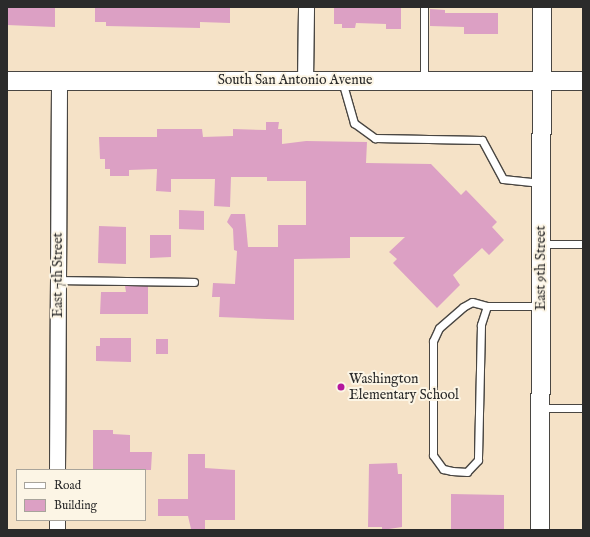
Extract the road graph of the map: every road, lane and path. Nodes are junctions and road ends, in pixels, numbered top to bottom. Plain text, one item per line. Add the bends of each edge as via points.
1 (306, 7) edge
2 (424, 7) edge
3 (542, 7) edge
4 (58, 80) junction
5 (305, 80) junction
6 (342, 80) junction
7 (424, 80) junction
8 (7, 81) edge
9 (541, 81) junction
10 (583, 81) edge
11 (540, 183) junction
12 (540, 244) junction
13 (583, 244) edge
14 (58, 280) junction
15 (194, 282) dead end
16 (487, 306) junction
17 (541, 306) junction
18 (540, 408) junction
19 (583, 408) edge
20 (57, 469) edge
21 (540, 530) edge

1 - 5 street
2 - 7 lane
3 - 9 street, East 9th Street
4 - 5 street, South San Antonio Avenue
4 - 8 street, South San Antonio Avenue
4 - 14 street, East 7th Street
5 - 6 street, South San Antonio Avenue
6 - 7 street, South San Antonio Avenue
6 - 11 lane via 354,123 375,138 482,140 503,179
7 - 9 street, South San Antonio Avenue
9 - 10 street, South San Antonio Avenue
9 - 11 street, East 9th Street
11 - 12 street, East 9th Street
12 - 13 lane
12 - 17 street, East 9th Street
14 - 15 lane
14 - 20 street, East 7th Street
16 - 16 lane via 472,302 463,306 440,328 433,341 433,455 442,469 467,472 478,460 481,325
16 - 17 lane
17 - 18 street, East 9th Street
18 - 19 lane
18 - 21 street, East 9th Street

